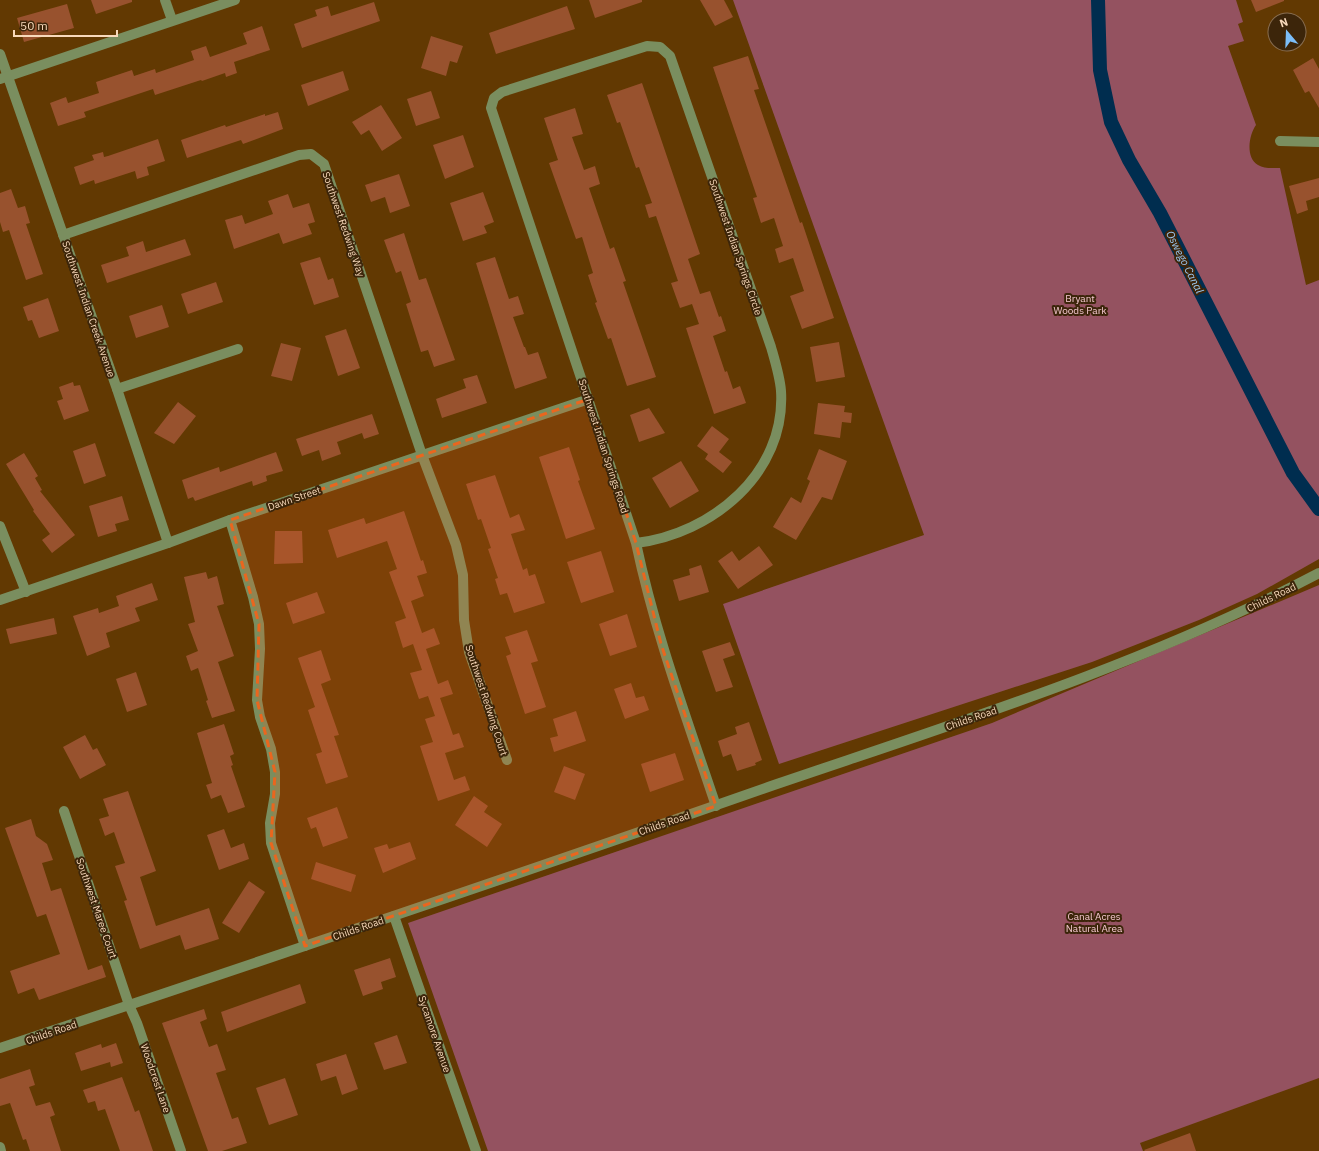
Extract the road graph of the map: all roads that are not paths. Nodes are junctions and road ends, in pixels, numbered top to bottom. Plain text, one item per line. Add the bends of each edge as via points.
1 (165, 0) edge
2 (235, 0) edge
3 (172, 20) junction
4 (0, 54) edge
5 (4, 78) edge
6 (502, 92) joint
7 (1280, 141) dead end
8 (1319, 142) edge
9 (63, 235) junction
10 (238, 349) dead end
11 (117, 389) junction
12 (589, 400) junction
13 (422, 455) junction
14 (230, 520) junction
15 (0, 526) edge
16 (168, 543) junction
17 (636, 543) junction
18 (1319, 574) edge
19 (26, 592) junction
20 (0, 600) edge
21 (507, 760) dead end
22 (716, 806) junction
23 (64, 811) dead end
24 (394, 916) junction
25 (305, 946) junction
26 (129, 1005) junction
27 (0, 1048) edge
28 (0, 1147) edge
29 (1, 1151) edge
30 (181, 1151) edge
31 (476, 1151) edge

1 - 3 street
2 - 3 street
3 - 5 street
4 - 5 street, Southwest Indian Creek Avenue
5 - 9 street, Southwest Indian Creek Avenue
6 - 12 street, Southwest Indian Springs Road via 494,98 491,108
6 - 17 street, Southwest Indian Springs Circle via 647,46 660,47 670,56 771,347 781,391 780,416 772,445 760,469 734,499 698,525 666,538
7 - 8 street
9 - 11 street, Southwest Indian Creek Avenue
9 - 13 street, Southwest Redwing Way via 299,155 311,154 324,164
10 - 11 street
11 - 16 street, Southwest Indian Creek Avenue
12 - 13 street, Dawn Street
12 - 17 street, Southwest Indian Springs Road
13 - 14 street, Dawn Street
13 - 21 street, Southwest Redwing Court via 460,556 469,652
14 - 16 street, Dawn Street
14 - 25 street via 259,624 257,700 260,717 272,749 275,772 275,794 270,823 271,843
15 - 19 street
16 - 19 street, Dawn Street
17 - 22 street, Southwest Indian Springs Road via 661,644
18 - 22 street, Childs Road via 1231,617 1096,674
19 - 20 street, Dawn Street
22 - 24 street, Childs Road
23 - 26 street, Southwest Maree Court
24 - 25 street, Childs Road
24 - 31 street, Sycamore Avenue
25 - 26 street, Childs Road
26 - 27 street, Childs Road
26 - 30 street, Woodcrest Lane
28 - 29 street

